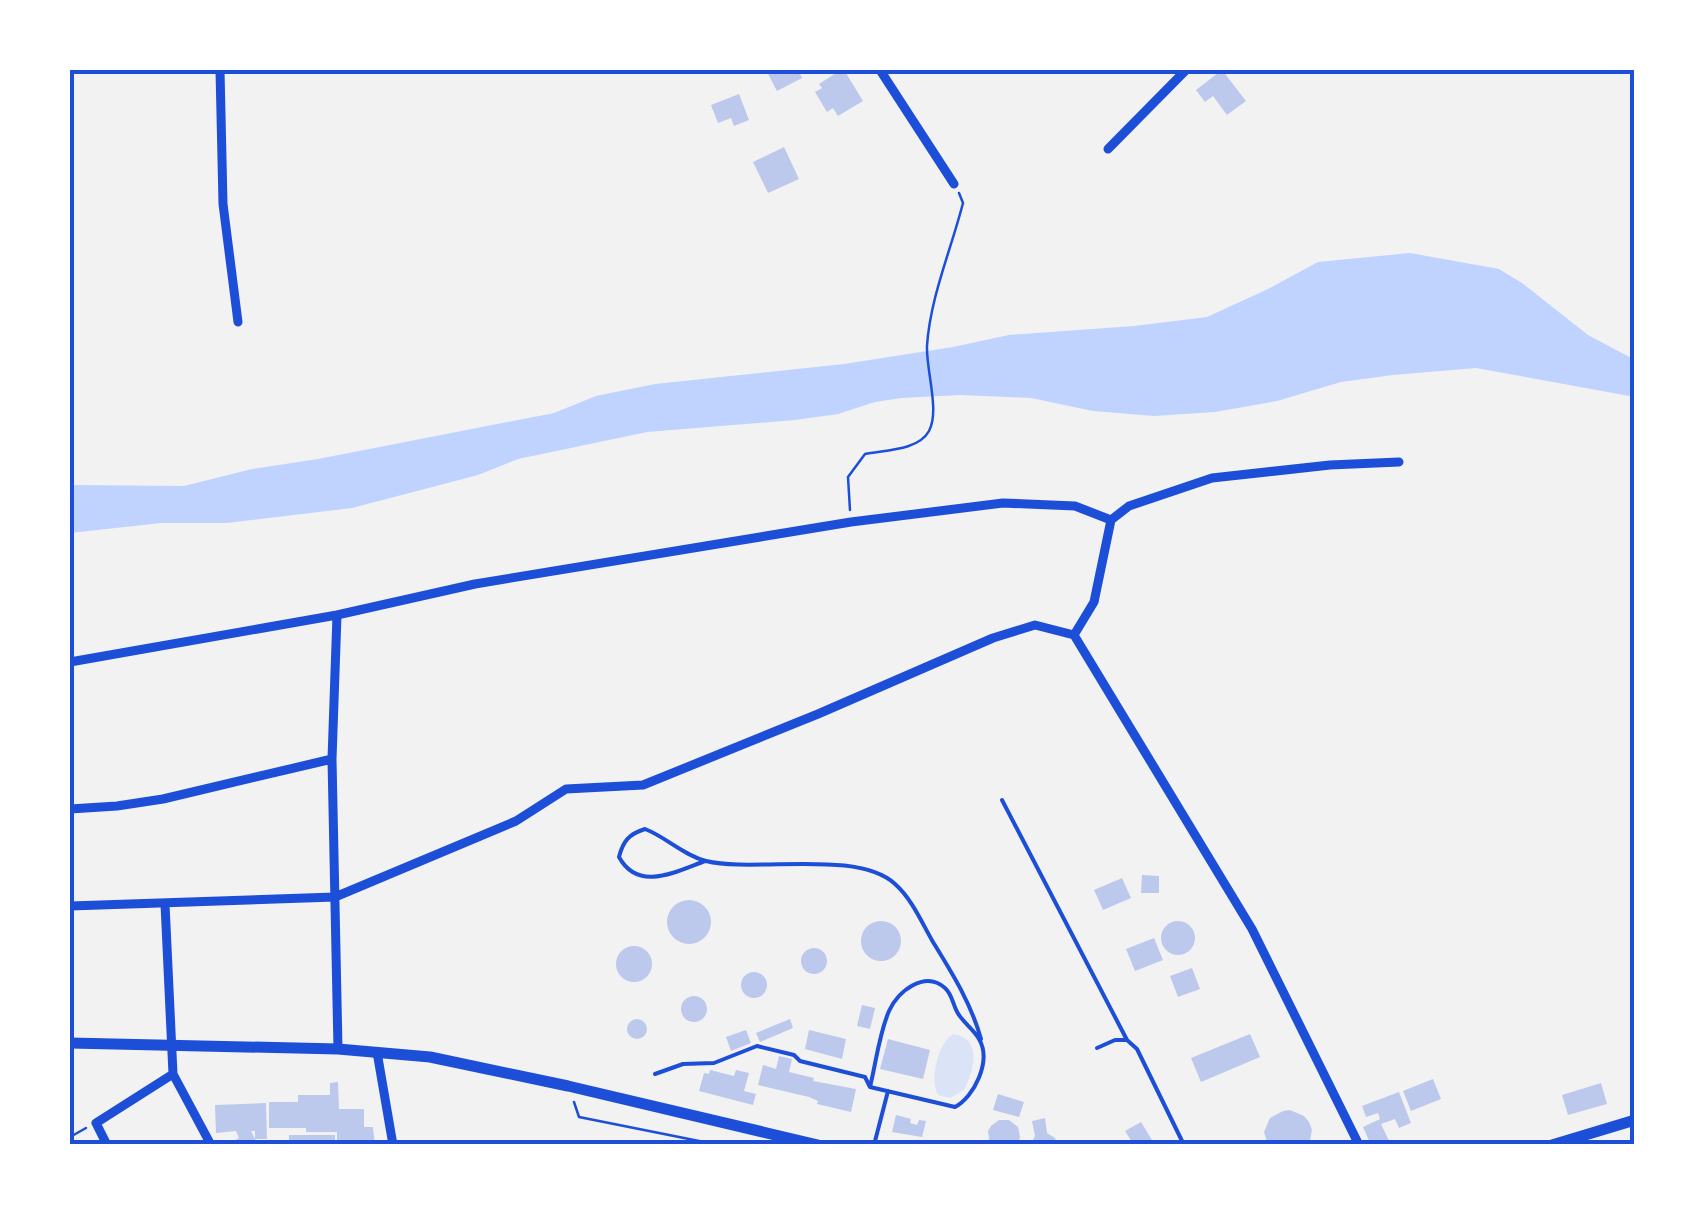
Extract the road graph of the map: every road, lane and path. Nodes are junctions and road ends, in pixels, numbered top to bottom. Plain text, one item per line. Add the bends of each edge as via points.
1 (220, 70) edge
2 (880, 70) edge
3 (1186, 70) edge
4 (1108, 149) dead end
5 (954, 184) joint
6 (238, 322) dead end
7 (1398, 462) dead end
8 (1111, 520) junction
9 (851, 522) junction
10 (338, 616) junction
11 (1074, 635) junction
12 (70, 662) edge
13 (332, 758) junction
14 (1002, 800) dead end
15 (70, 809) edge
16 (704, 861) junction
17 (336, 898) junction
18 (164, 904) junction
19 (70, 906) edge
20 (1127, 1040) junction
21 (70, 1042) edge
22 (171, 1046) junction
23 (983, 1047) junction
24 (1096, 1048) dead end
25 (338, 1049) junction
26 (377, 1052) junction
27 (174, 1074) junction
28 (655, 1074) dead end
29 (568, 1086) junction
30 (870, 1087) junction
31 (888, 1092) junction
32 (1635, 1120) edge
33 (96, 1123) junction
34 (70, 1136) edge
35 (107, 1145) edge
36 (211, 1145) edge
37 (394, 1145) edge
38 (719, 1145) edge
39 (818, 1145) edge
40 (874, 1145) edge
41 (1184, 1145) edge
42 (1358, 1145) edge
43 (1552, 1145) edge

1 - 6 street via 223,204
2 - 5 street
3 - 4 street
5 - 9 path via 963,203 928,330 930,430 910,446 865,454 854,466 848,477
7 - 8 street via 1212,478 1129,506
8 - 9 street via 1075,506 1003,503
8 - 11 street via 1094,602
9 - 10 street via 475,584
10 - 12 street
10 - 13 street
11 - 17 street via 1035,625 643,785 566,790 516,821
11 - 42 street via 1252,929
13 - 15 street via 162,799
13 - 17 street
14 - 20 lane
16 - 16 lane via 644,878 626,870 619,857 622,843 645,829
16 - 23 lane via 844,866 888,879 964,993
17 - 18 street
17 - 25 street
18 - 19 street
18 - 22 street
20 - 24 lane
20 - 41 lane
21 - 22 street
22 - 25 street
22 - 27 street
23 - 30 lane via 946,988 917,982 890,1009
23 - 31 lane via 978,1079 955,1107
25 - 26 street
26 - 29 street
26 - 37 street
27 - 33 street
27 - 36 street
28 - 30 lane via 714,1063 757,1046 865,1077
29 - 38 path via 579,1117
29 - 39 street
30 - 31 lane
31 - 40 lane
32 - 43 street
33 - 34 path
33 - 35 street

